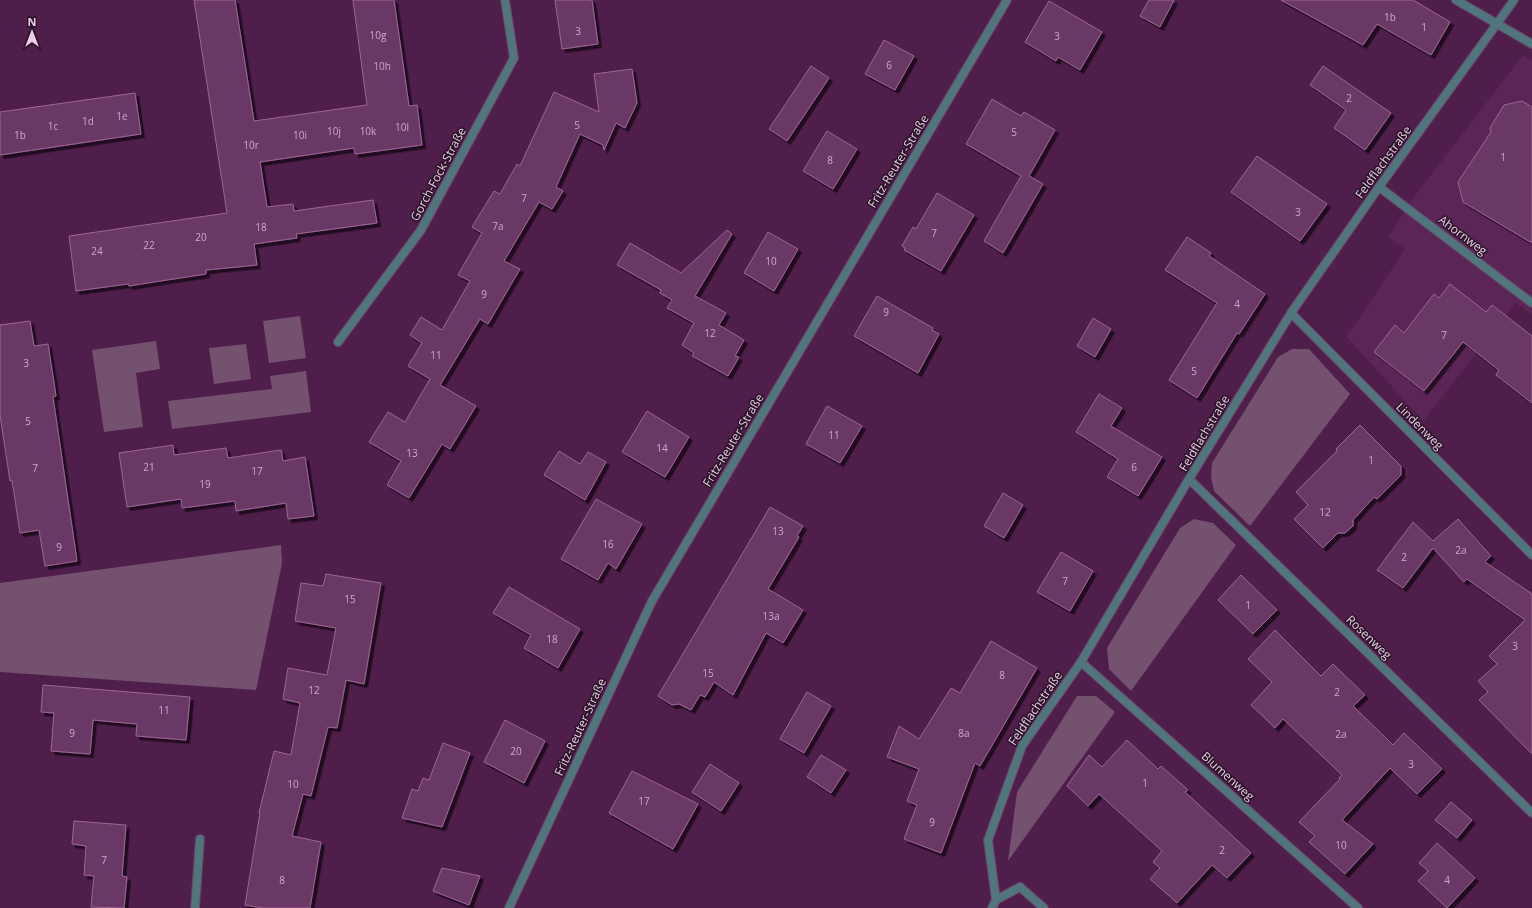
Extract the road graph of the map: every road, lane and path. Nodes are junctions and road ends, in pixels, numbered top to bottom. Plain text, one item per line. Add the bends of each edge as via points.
1 (506, 0) edge
2 (1007, 0) edge
3 (1456, 0) edge
4 (1514, 0) edge
5 (1498, 24) junction
6 (1532, 44) edge
7 (1379, 187) junction
8 (1532, 303) edge
9 (1291, 313) junction
10 (338, 342) dead end
11 (1189, 479) junction
12 (1532, 556) edge
13 (1081, 662) junction
14 (1532, 813) edge
15 (200, 839) dead end
16 (994, 904) edge
17 (195, 908) edge
18 (509, 908) edge
19 (1044, 908) edge
20 (1358, 908) edge

1 - 10 street, Gorch-Fock-Straße via 514,58 421,230
2 - 18 street, Fritz-Reuter-Straße via 652,601
3 - 5 street
4 - 5 street, Feldflachstraße
5 - 6 street
5 - 7 street, Feldflachstraße
7 - 8 street, Ahornweg
7 - 9 street, Feldflachstraße
9 - 11 street, Feldflachstraße
9 - 12 street, Lindenweg
11 - 13 street, Feldflachstraße
11 - 14 street, Rosenweg
13 - 16 street, Feldflachstraße via 1022,746 988,840
13 - 20 street, Blumenweg
15 - 17 street
16 - 19 street via 1020,888

